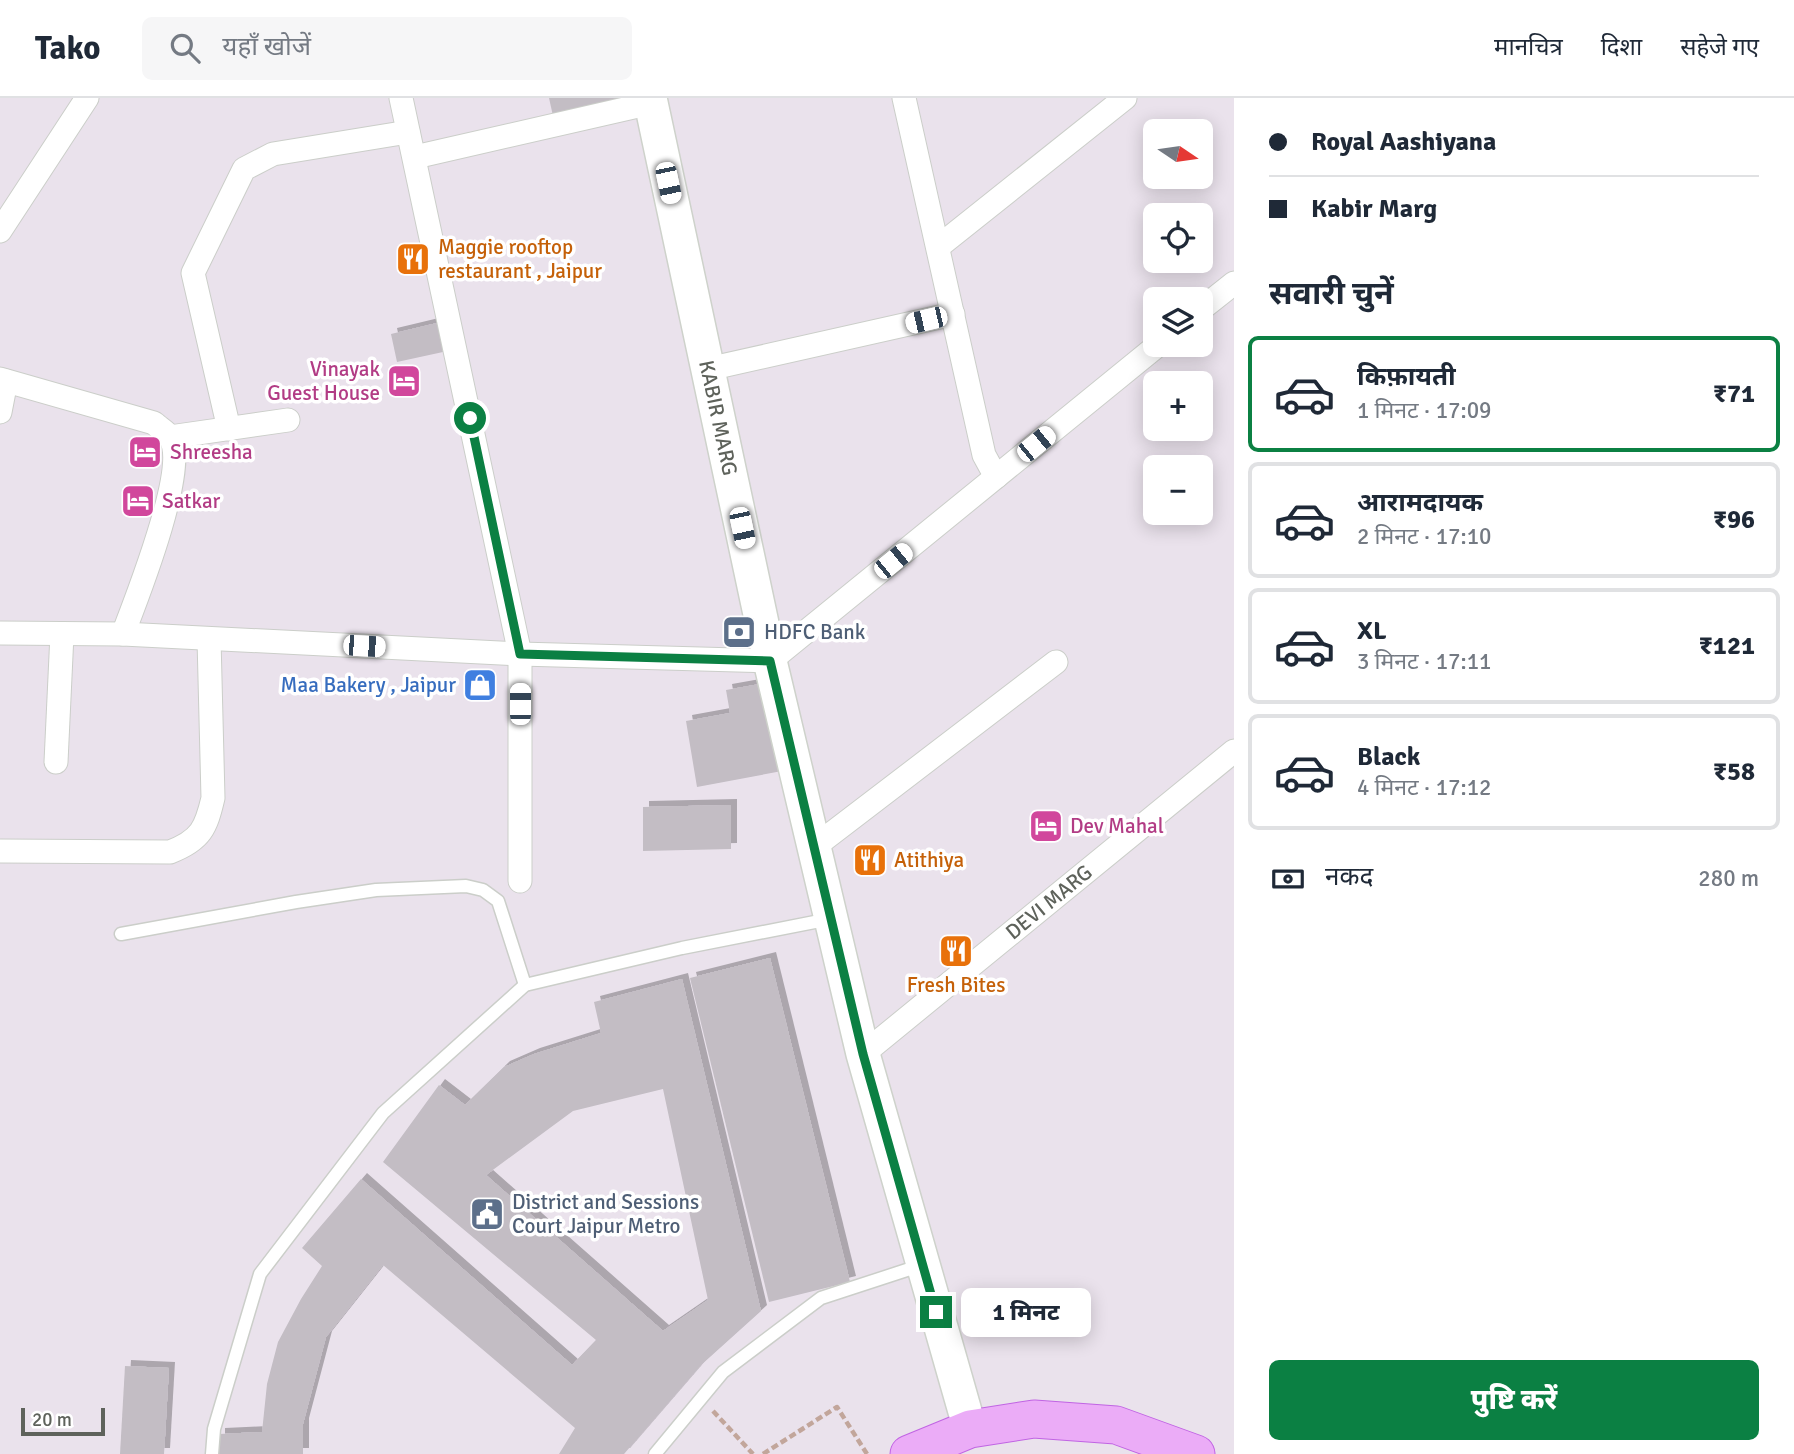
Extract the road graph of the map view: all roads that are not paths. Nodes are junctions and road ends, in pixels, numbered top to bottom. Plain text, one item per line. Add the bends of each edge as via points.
1 (87, 98) edge
2 (401, 98) edge
3 (904, 98) edge
4 (1125, 98) edge
5 (650, 100) edge
6 (408, 132) junction
7 (415, 157) junction
8 (0, 231) edge
9 (938, 247) junction
10 (1234, 283) edge
11 (1213, 300) edge
12 (953, 314) junction
13 (1143, 357) edge
14 (708, 369) junction
15 (3, 380) edge
16 (0, 412) edge
17 (288, 421) dead end
18 (229, 429) junction
19 (170, 437) junction
20 (996, 477) junction
21 (0, 633) edge
22 (62, 634) junction
23 (123, 634) junction
24 (209, 639) junction
25 (520, 654) junction
26 (770, 661) junction
27 (1056, 662) dead end
28 (1234, 751) edge
29 (56, 762) dead end
30 (814, 848) junction
31 (0, 851) edge
32 (520, 881) dead end
33 (831, 919) junction
34 (121, 934) dead end
35 (525, 985) junction
36 (863, 1054) junction
37 (923, 1265) junction
38 (970, 1429) junction
39 (212, 1454) edge
40 (655, 1454) edge
41 (909, 1454) edge
42 (1196, 1454) edge

1 - 8 street
2 - 6 street
3 - 9 street
4 - 9 street
5 - 7 street
5 - 14 street, KABIR MARG
6 - 7 street
6 - 18 street via 273,154 244,169 193,273
7 - 25 street
9 - 12 street
10 - 11 street
12 - 14 street
12 - 20 street via 984,455
13 - 20 street
14 - 26 street, KABIR MARG
15 - 16 street
15 - 19 street via 154,423
17 - 18 street
18 - 19 street
19 - 23 street via 175,455 160,533
20 - 26 street
21 - 22 street
22 - 23 street
22 - 29 street
23 - 24 street
24 - 25 street
24 - 31 street via 213,797 207,821 191,844 170,852
25 - 26 street
25 - 32 street
26 - 30 street, KABIR MARG
27 - 30 street
28 - 36 street, DEVI MARG
30 - 33 street, KABIR MARG
33 - 35 lane
33 - 36 street, KABIR MARG
34 - 35 lane via 376,890 466,886 483,890 498,901
35 - 39 lane via 383,1114 260,1275 214,1429
36 - 37 street, KABIR MARG
37 - 38 street, KABIR MARG
37 - 40 lane via 821,1298 723,1372
38 - 41 main road
38 - 42 main road via 1034,1419 1116,1425

